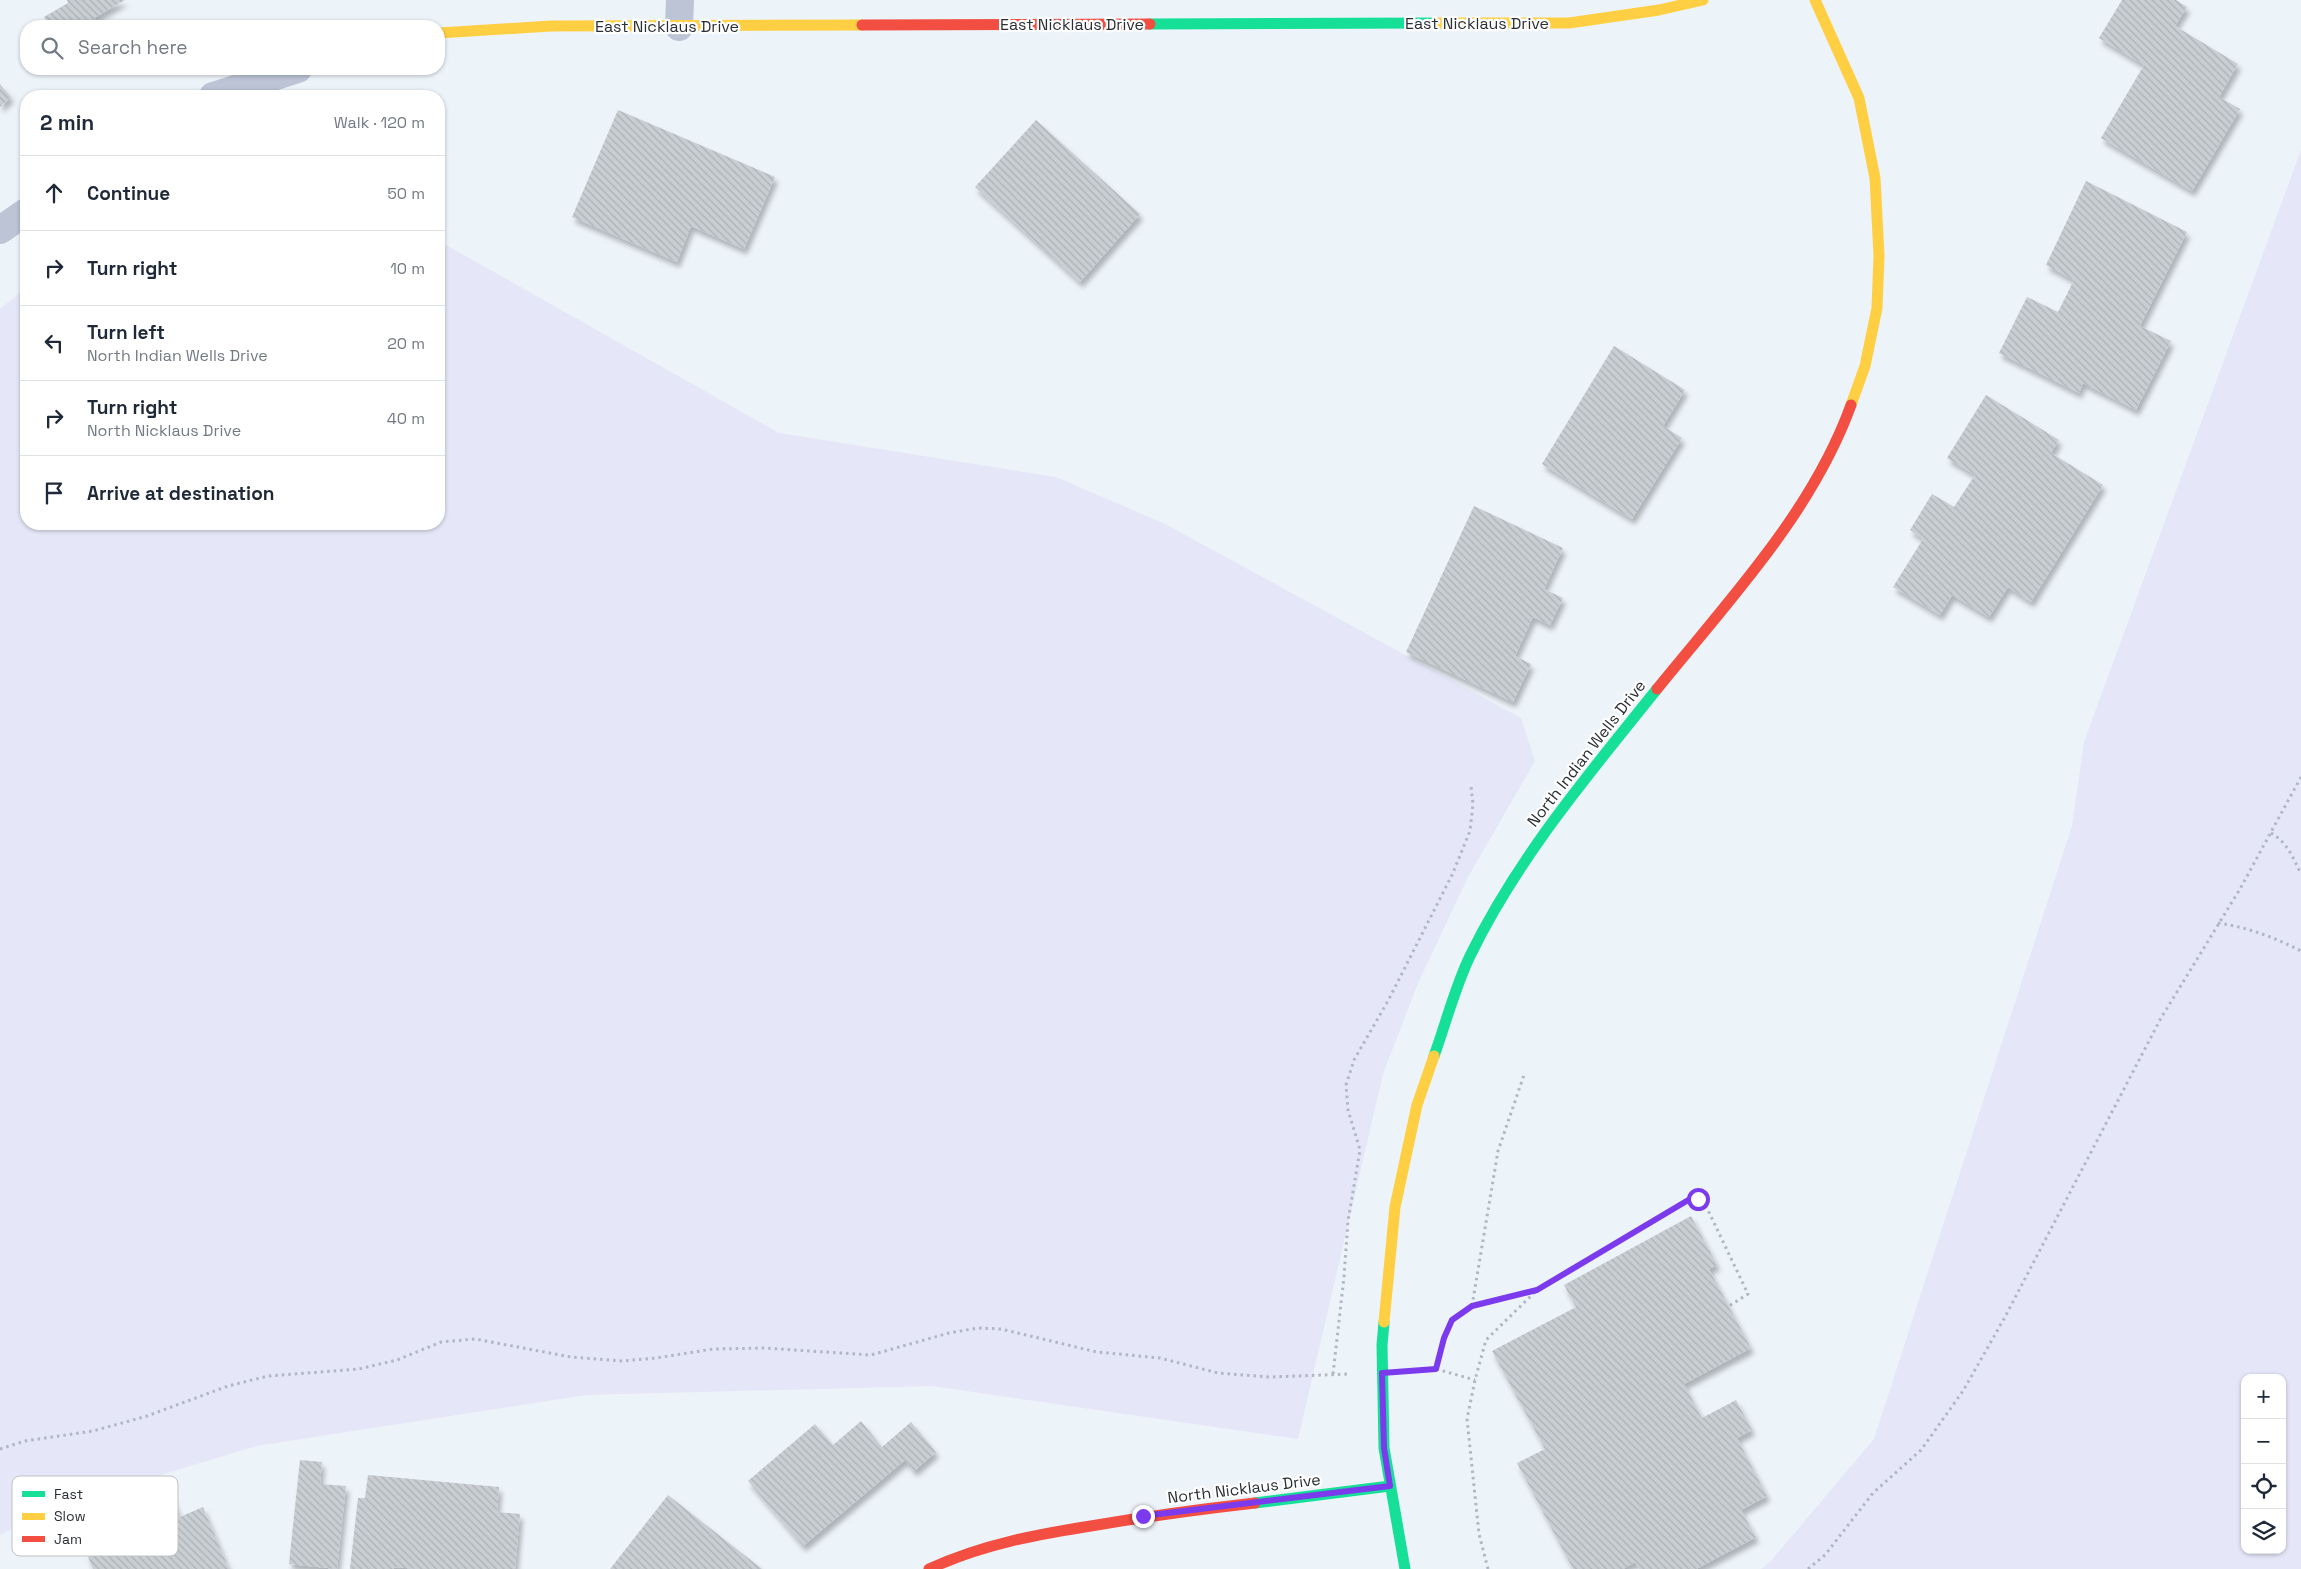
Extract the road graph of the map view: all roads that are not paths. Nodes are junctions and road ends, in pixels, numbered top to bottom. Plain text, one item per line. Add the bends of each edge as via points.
1 (680, 0) edge
2 (1703, 0) edge
3 (1815, 0) edge
4 (679, 27) junction
5 (445, 33) edge
6 (279, 75) edge
7 (232, 90) edge
8 (20, 216) edge
9 (0, 230) edge
10 (1390, 1486) junction
11 (930, 1569) edge
12 (1405, 1569) edge

1 - 4 street
2 - 4 street, East Nicklaus Drive via 1569,23
3 - 10 street, North Indian Wells Drive via 1859,98 1875,178 1879,256 1877,308 1865,366 1842,430 1816,480 1768,551 1554,817 1469,957 1417,1105 1395,1207 1382,1345 1384,1448
4 - 5 street, East Nicklaus Drive via 551,26
6 - 7 street
8 - 9 street
10 - 11 street, North Nicklaus Drive via 1143,1516 1060,1530 1000,1541
10 - 12 street, North Indian Wells Drive

